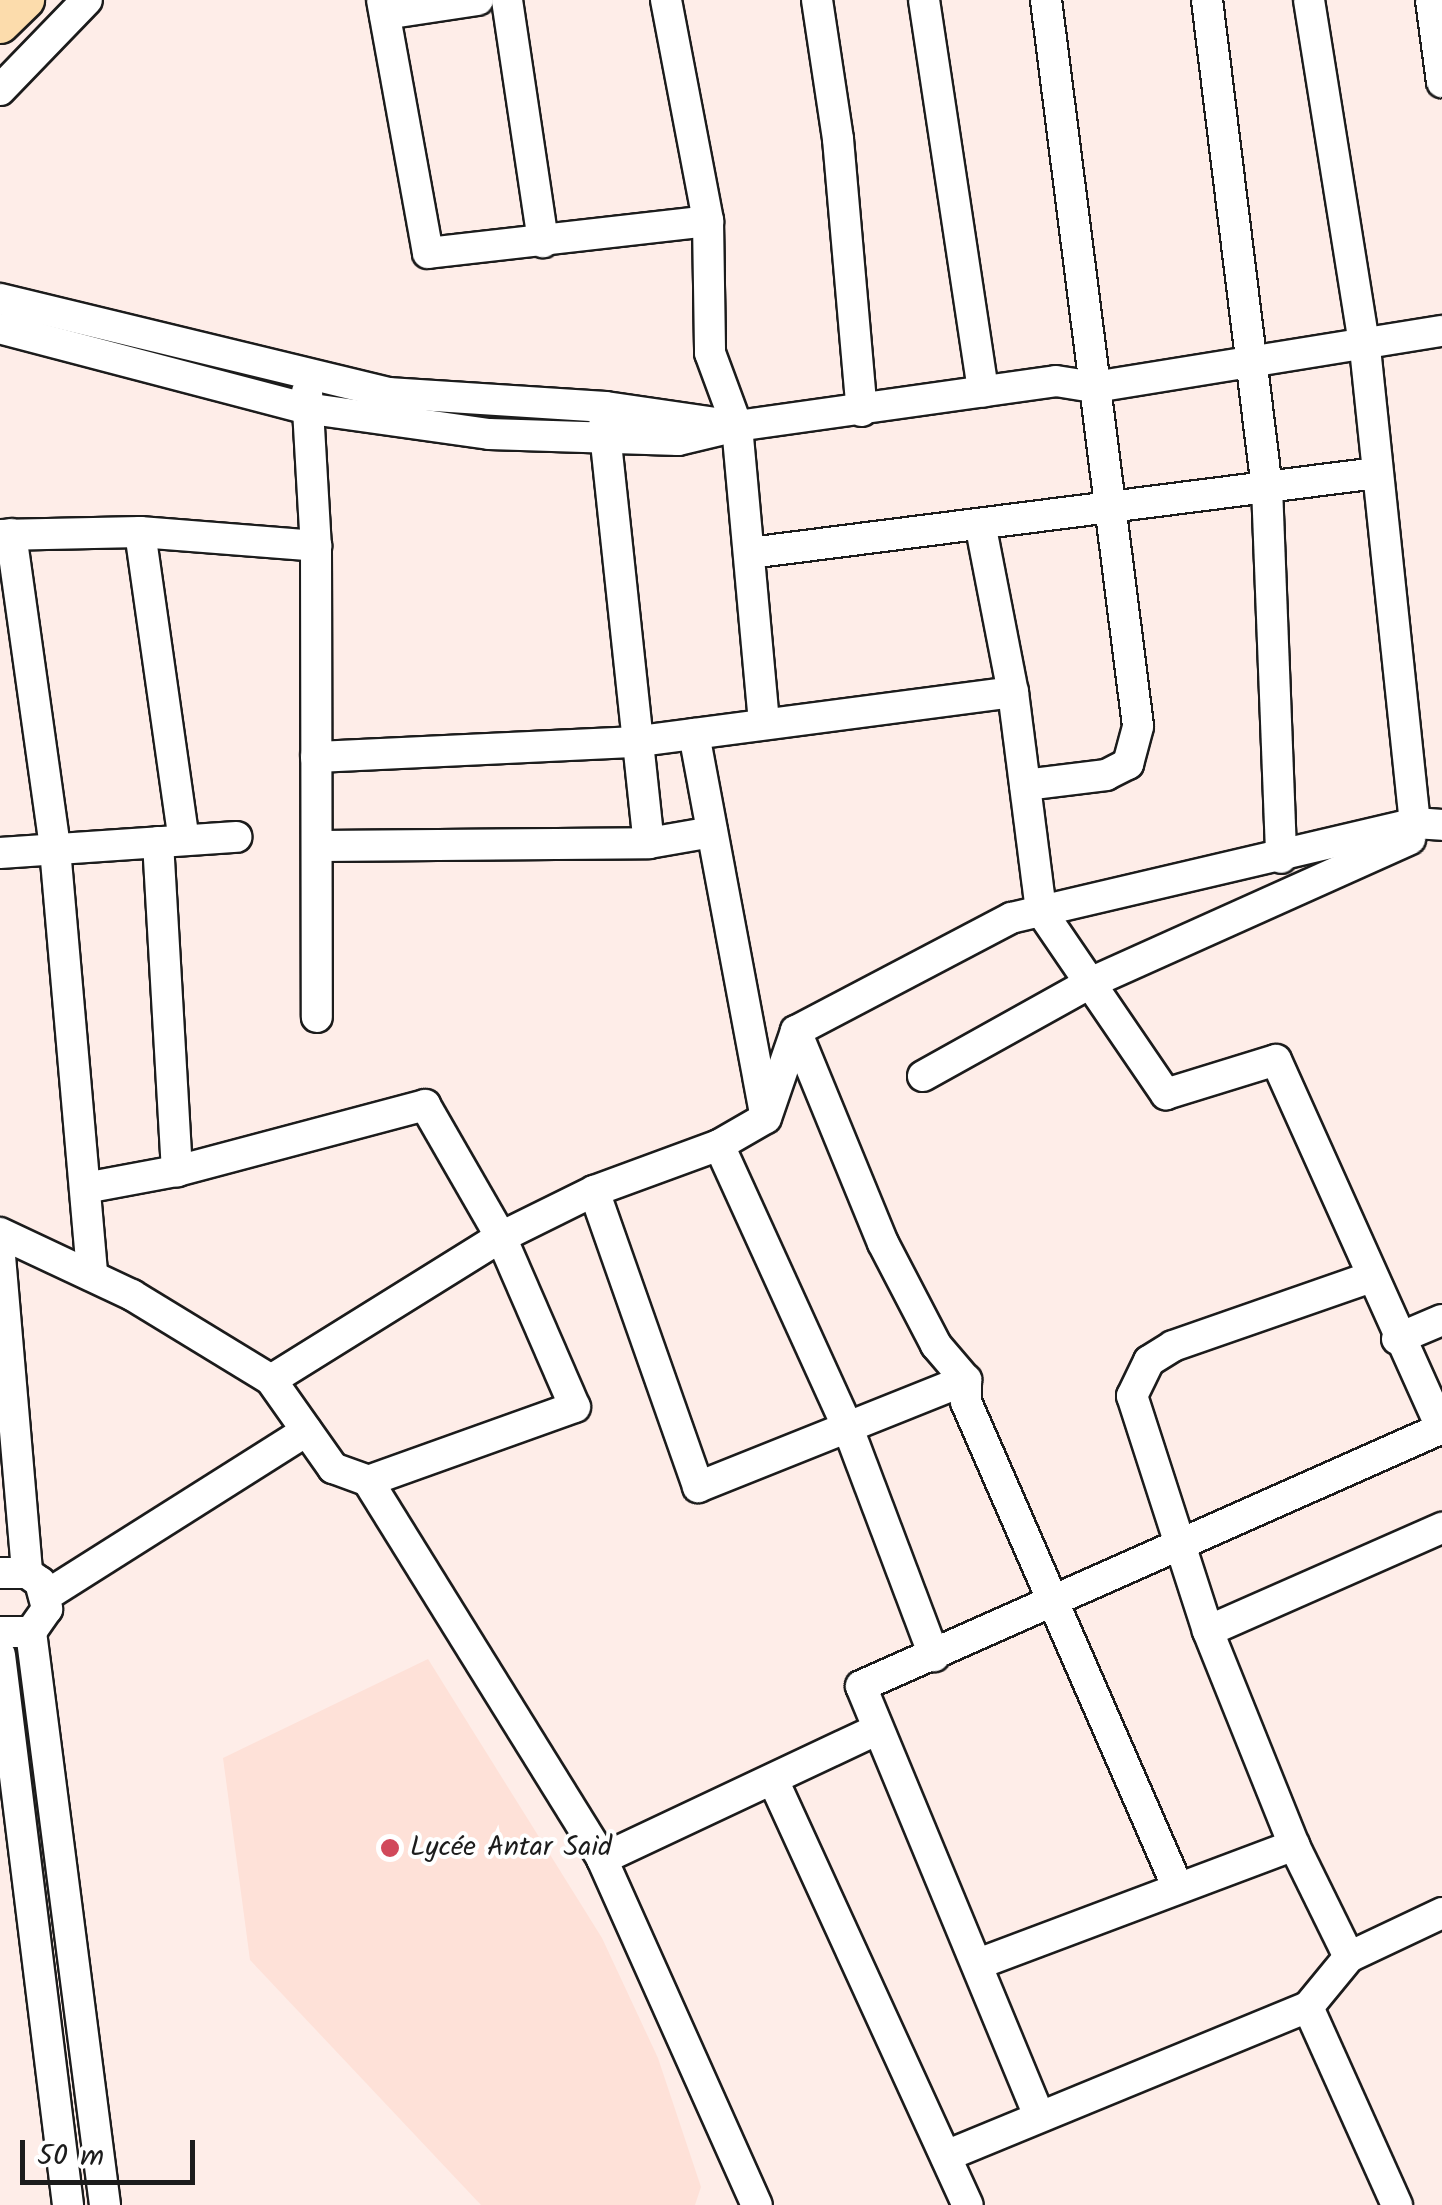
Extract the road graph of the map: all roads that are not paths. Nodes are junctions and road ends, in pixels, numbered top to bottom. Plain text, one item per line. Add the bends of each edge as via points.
1 (24, 0) edge
2 (87, 0) edge
3 (478, 0) edge
4 (506, 0) edge
5 (666, 0) edge
6 (817, 0) edge
7 (924, 0) edge
8 (1046, 0) edge
9 (1207, 0) edge
10 (1309, 0) edge
11 (1431, 0) edge
12 (384, 7) edge
13 (0, 24) edge
14 (1442, 82) edge
15 (0, 90) edge
16 (708, 221) junction
17 (543, 242) junction
18 (0, 299) edge
19 (0, 328) edge
20 (1442, 332) edge
21 (1365, 348) junction
22 (1250, 364) junction
23 (310, 374) junction
24 (1095, 387) junction
25 (982, 392) junction
26 (304, 408) junction
27 (606, 408) junction
28 (862, 411) junction
29 (738, 426) junction
30 (602, 440) junction
31 (1376, 473) junction
32 (1268, 487) junction
33 (1108, 512) junction
34 (981, 528) junction
35 (140, 532) junction
36 (6, 535) edge
37 (316, 546) junction
38 (750, 553) junction
39 (1013, 692) junction
40 (764, 721) junction
41 (694, 734) junction
42 (633, 742) junction
43 (316, 757) junction
44 (1025, 785) junction
45 (1432, 824) edge
46 (712, 832) junction
47 (236, 837) dead end
48 (171, 841) junction
49 (649, 843) junction
50 (321, 846) junction
51 (55, 849) junction
52 (0, 853) edge
53 (1281, 858) junction
54 (1041, 911) junction
55 (1090, 984) junction
56 (317, 1017) dead end
57 (796, 1031) junction
58 (923, 1076) dead end
59 (766, 1118) junction
60 (719, 1145) junction
61 (177, 1171) junction
62 (85, 1188) junction
63 (594, 1191) junction
64 (0, 1233) edge
65 (501, 1236) junction
66 (0, 1256) edge
67 (92, 1275) junction
68 (1371, 1277) junction
69 (1442, 1320) edge
70 (1398, 1338) junction
71 (271, 1380) junction
72 (966, 1380) junction
73 (848, 1428) junction
74 (1442, 1428) edge
75 (306, 1431) junction
76 (368, 1481) junction
77 (1442, 1528) edge
78 (1183, 1542) junction
79 (25, 1580) edge
80 (1055, 1598) junction
81 (1208, 1630) junction
82 (15, 1632) edge
83 (0, 1655) edge
84 (934, 1656) junction
85 (876, 1730) junction
86 (774, 1782) junction
87 (1294, 1845) junction
88 (602, 1859) junction
89 (0, 1879) edge
90 (1178, 1888) junction
91 (30, 1892) junction
92 (1442, 1913) edge
93 (1349, 1957) junction
94 (978, 1964) junction
95 (1308, 2007) junction
96 (1039, 2116) junction
97 (946, 2156) junction
98 (68, 2205) edge
99 (105, 2205) edge
100 (758, 2205) edge
101 (968, 2205) edge
102 (1396, 2205) edge

1 - 13 main road
2 - 15 street
3 - 12 street
4 - 17 street
5 - 16 street
6 - 28 street via 838,139
7 - 25 street
8 - 24 street
9 - 22 street
10 - 21 street
11 - 14 street
12 - 17 street via 428,253
16 - 17 street
16 - 29 street via 710,353
18 - 23 street
19 - 26 street
20 - 21 street
21 - 22 street
21 - 31 street
22 - 24 street
22 - 32 street
23 - 26 street
23 - 27 street via 388,393
24 - 25 street via 1056,381
24 - 33 street
25 - 28 street
26 - 30 street via 489,434
26 - 37 street
27 - 29 street
27 - 30 street
28 - 29 street
29 - 30 street via 678,440
29 - 38 street
30 - 42 street
31 - 32 street
31 - 45 street
32 - 33 street
32 - 53 street
33 - 34 street
33 - 44 street via 1136,749 1128,764 1106,775
34 - 38 street
34 - 39 street
35 - 36 street
35 - 37 street
35 - 48 street
36 - 51 street
37 - 43 street
38 - 40 street
39 - 40 street
39 - 44 street
40 - 41 street
41 - 42 street
41 - 46 street
42 - 43 street
42 - 49 street
43 - 50 street
44 - 54 street
45 - 53 street
45 - 55 street
46 - 49 street
46 - 59 street
47 - 48 street
48 - 51 street
48 - 61 street
49 - 50 street
50 - 56 street
51 - 52 street
51 - 62 street
53 - 54 street
54 - 55 street
54 - 57 street via 1011,918
55 - 58 street
55 - 68 street via 1166,1094 1276,1060
57 - 59 street
57 - 72 street via 883,1243 936,1345
59 - 60 street
60 - 63 street
60 - 73 street
61 - 62 street
61 - 65 street via 425,1105
62 - 67 street
63 - 65 street
63 - 73 street via 698,1487
64 - 67 street
65 - 71 street
65 - 76 street via 574,1407
66 - 79 street
67 - 71 street
68 - 70 street
68 - 78 street via 1173,1346 1149,1361 1132,1396 1136,1422
69 - 70 street
70 - 74 street
71 - 75 street
72 - 73 street
72 - 80 street via 966,1402
73 - 84 street
74 - 78 street
75 - 76 street via 333,1468
75 - 79 street
76 - 88 street
77 - 81 street
78 - 80 street
78 - 81 street
79 - 82 street via 41,1623
80 - 84 street
80 - 90 street
81 - 87 street
82 - 99 street
83 - 91 street
84 - 85 street via 861,1686
85 - 86 street
85 - 94 street
86 - 88 street
86 - 97 street
87 - 90 street
87 - 93 street
88 - 100 street
89 - 91 street
90 - 94 street
91 - 98 street
92 - 93 street
93 - 95 street
94 - 96 street
95 - 96 street
95 - 102 street
96 - 97 street
97 - 101 street

